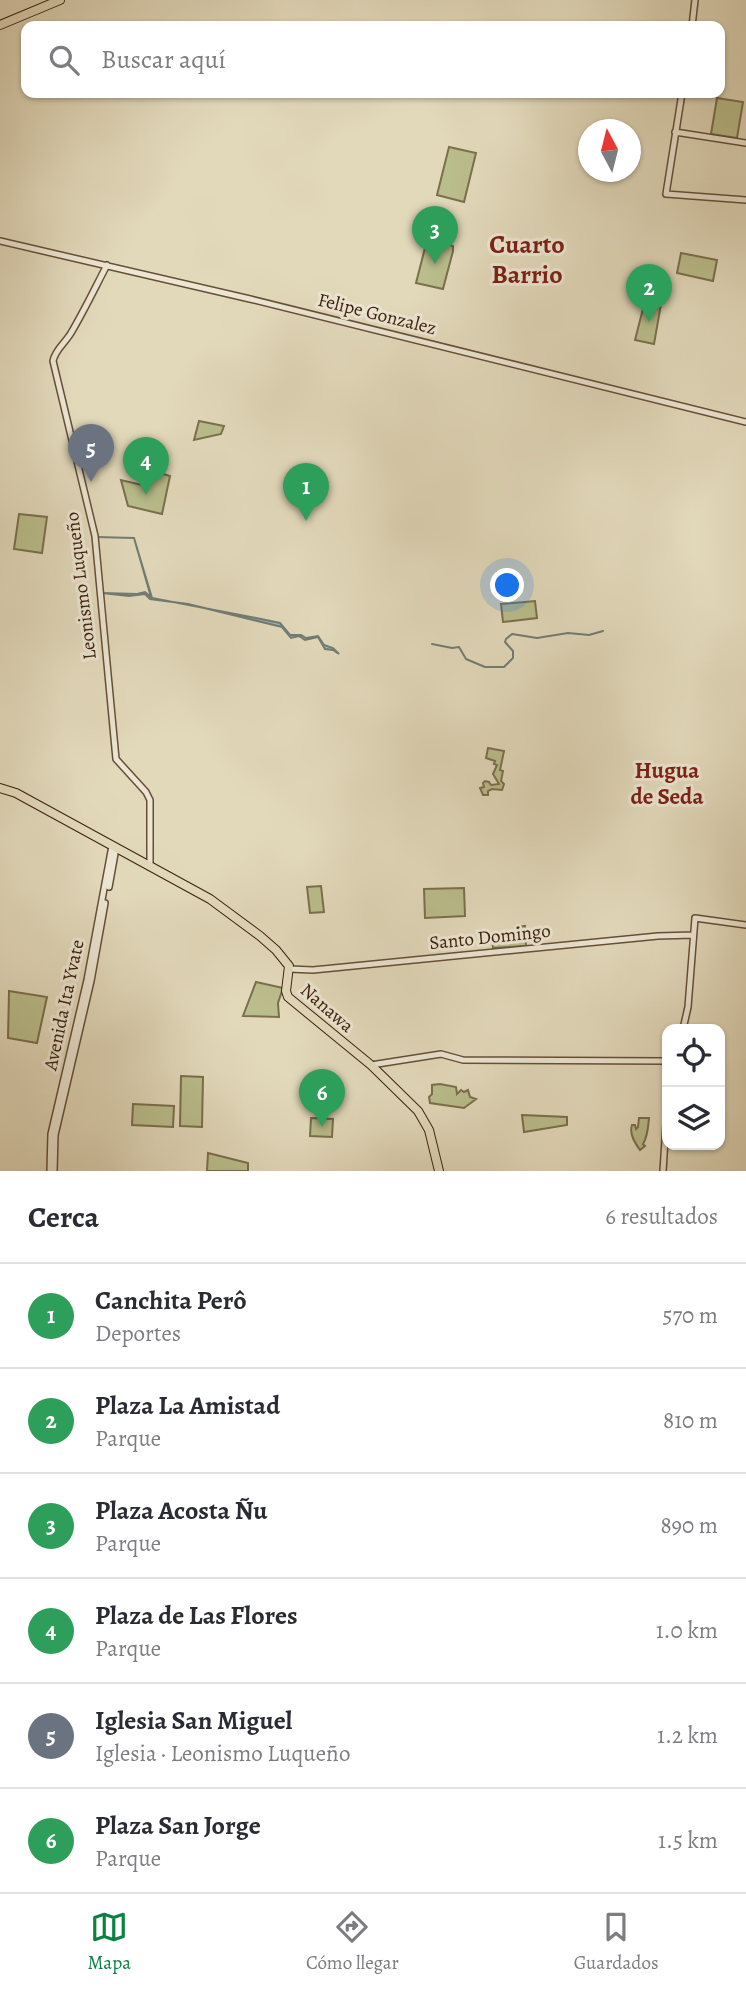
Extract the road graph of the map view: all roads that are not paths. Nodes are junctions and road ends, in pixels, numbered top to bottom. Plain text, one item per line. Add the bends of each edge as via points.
1 (60, 0) edge
2 (695, 0) edge
3 (693, 21) edge
4 (0, 25) edge
5 (681, 98) edge
6 (675, 132) junction
7 (746, 143) edge
8 (746, 201) edge
9 (0, 241) edge
10 (107, 265) junction
11 (746, 422) edge
12 (0, 787) edge
13 (113, 847) junction
14 (150, 867) junction
15 (746, 925) edge
16 (693, 935) junction
17 (289, 969) junction
18 (684, 1024) edge
19 (662, 1062) edge
20 (372, 1066) junction
21 (664, 1150) edge
22 (52, 1171) edge
23 (439, 1171) edge
24 (663, 1171) edge

1 - 4 main road
2 - 3 street
5 - 6 street
6 - 7 street
6 - 8 street via 666,194
9 - 10 street, Felipe Gonzalez
10 - 11 street, Felipe Gonzalez
10 - 14 street, Leonismo Luqueño via 54,361 95,536 116,759 149,797
12 - 13 main road, Nanawa via 21,794
13 - 14 main road, Nanawa
13 - 22 street, Avenida Ita Yvate via 54,1130
14 - 17 main road, Nanawa via 210,899 276,950
15 - 16 street via 695,919
16 - 17 street, Santo Domingo
16 - 18 street
17 - 20 main road, Nanawa via 288,997
19 - 20 street via 463,1063 439,1057
20 - 23 main road, Nanawa via 425,1120
21 - 24 street

